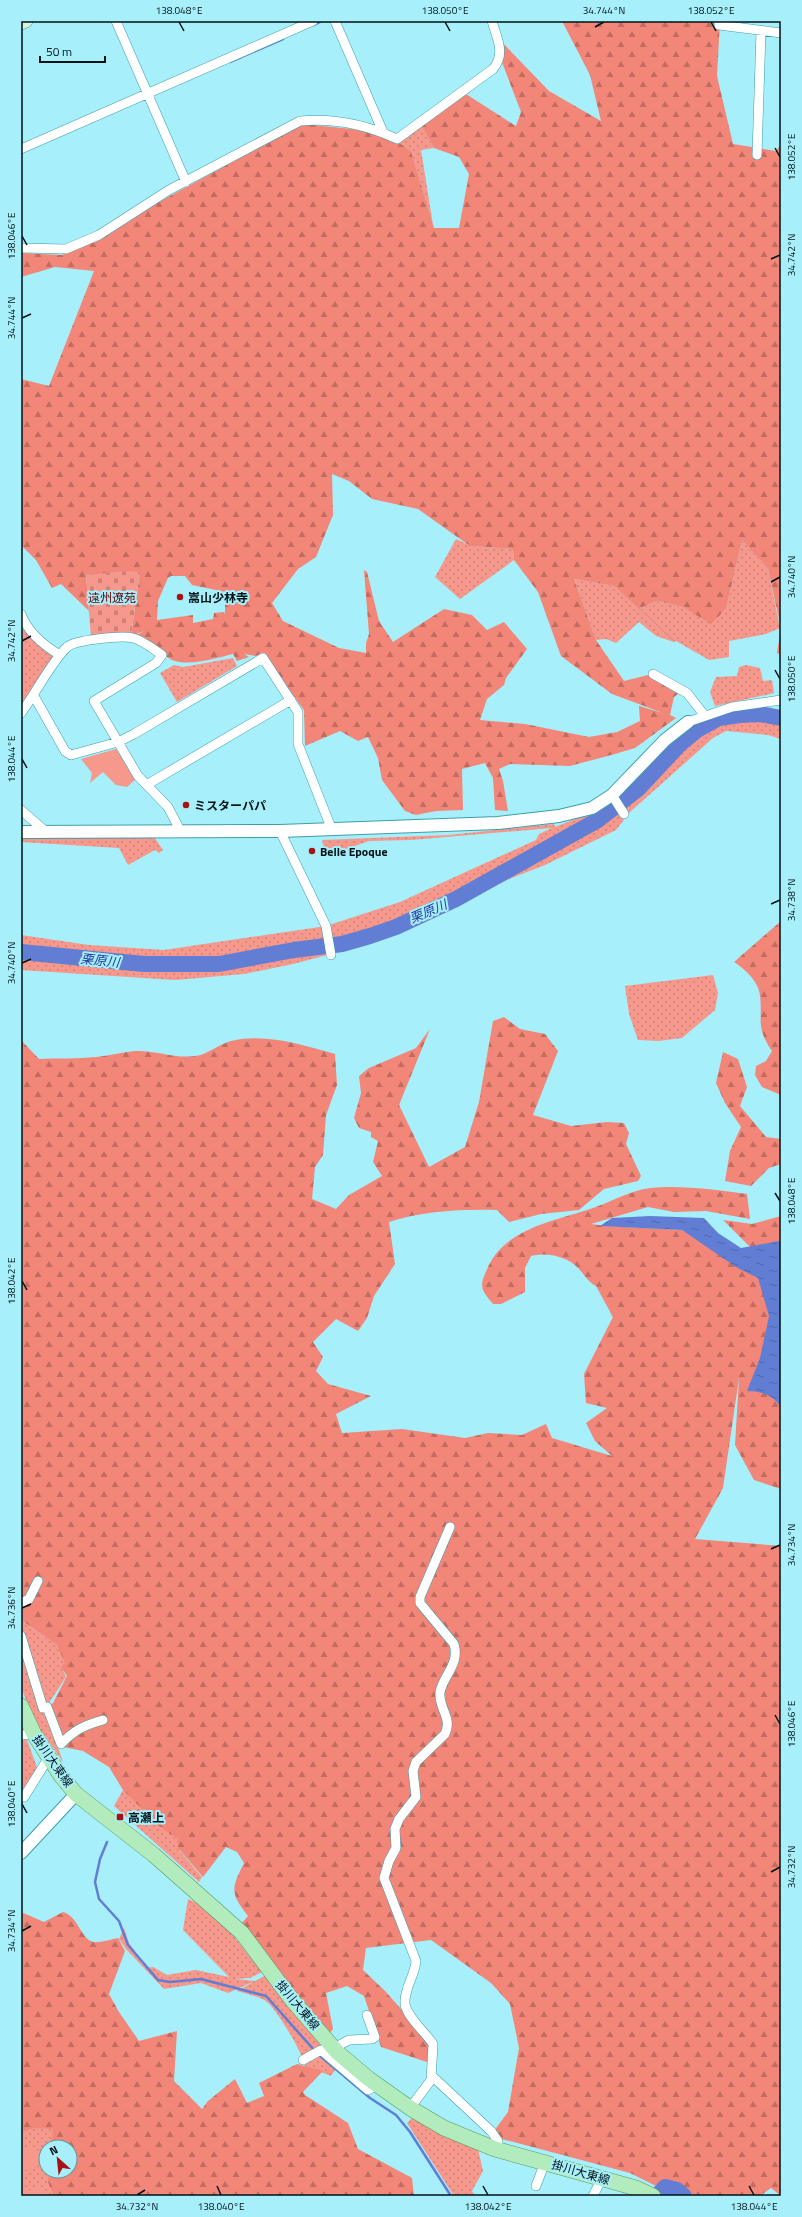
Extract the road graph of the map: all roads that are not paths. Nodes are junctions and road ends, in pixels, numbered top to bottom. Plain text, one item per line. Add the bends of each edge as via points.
1 (26, 21) edge
2 (116, 21) edge
3 (313, 21) edge
4 (335, 21) edge
5 (492, 21) edge
6 (719, 21) edge
7 (21, 23) edge
8 (761, 31) junction
9 (781, 33) edge
10 (149, 95) junction
11 (383, 132) junction
12 (21, 149) edge
13 (757, 155) dead end
14 (186, 182) junction
15 (21, 248) edge
16 (21, 614) edge
17 (60, 655) junction
18 (653, 674) dead end
19 (34, 696) junction
20 (291, 700) junction
21 (781, 700) edge
22 (21, 714) edge
23 (705, 716) junction
24 (688, 722) joint
25 (118, 742) junction
26 (148, 784) junction
27 (614, 798) junction
28 (21, 810) edge
29 (624, 814) dead end
30 (332, 830) junction
31 (45, 831) junction
32 (280, 831) junction
33 (21, 832) edge
34 (181, 832) junction
35 (331, 955) dead end
36 (450, 1527) dead end
37 (38, 1581) dead end
38 (21, 1603) edge
39 (21, 1636) edge
40 (31, 1667) junction
41 (21, 1670) edge
42 (21, 1706) edge
43 (103, 1720) dead end
44 (27, 1734) edge
45 (49, 1757) junction
46 (76, 1794) junction
47 (24, 1797) dead end
48 (21, 1853) edge
49 (367, 2015) dead end
50 (323, 2051) junction
51 (303, 2060) dead end
52 (431, 2075) junction
53 (410, 2108) junction
54 (498, 2149) junction
55 (545, 2162) junction
56 (602, 2178) junction
57 (536, 2186) dead end
58 (650, 2195) edge
59 (593, 2196) edge

1 - 7 main road
2 - 10 street
3 - 10 street
4 - 11 street
5 - 11 street via 500,50 500,60 493,69 397,139
6 - 8 street via 719,25
8 - 9 street
8 - 13 street
10 - 12 street
10 - 14 street
11 - 14 street via 348,123 300,121
14 - 15 street via 99,235 66,249
16 - 17 street via 24,623 38,640
17 - 19 street
17 - 25 street via 77,641 131,638 143,642 162,655 156,663 94,701
18 - 23 street via 687,693
19 - 22 street
19 - 25 street via 65,751 71,755
20 - 25 street via 263,658
20 - 26 street
20 - 30 street via 298,712 298,744
21 - 23 street via 732,707
23 - 24 street
24 - 27 street via 666,740
25 - 26 street via 138,776
26 - 34 street via 168,807
27 - 29 street
27 - 30 street via 592,808 559,816 498,823
28 - 31 street
30 - 32 street
31 - 33 street
31 - 34 street
32 - 34 street
32 - 35 street via 326,926
36 - 52 street via 420,1597 420,1603 454,1644 456,1652 455,1661 440,1693 448,1728 446,1734 416,1762 413,1771 416,1797 398,1818 395,1829 396,1848 384,1878 416,1961 404,2002 407,2011 433,2044
37 - 38 street via 28,1599
39 - 40 street
40 - 41 street
40 - 43 street via 43,1708 47,1707 61,1744 81,1726
42 - 44 main road, 掛川大東線
44 - 45 main road, 掛川大東線
45 - 46 main road, 掛川大東線
45 - 47 street
46 - 48 street
46 - 50 main road, 掛川大東線 via 154,1855 242,1933 292,2000
49 - 50 street via 375,2036 372,2039 349,2040
50 - 51 street
50 - 53 main road, 掛川大東線
52 - 53 street via 431,2080
52 - 54 street via 491,2131 498,2141
53 - 54 main road, 掛川大東線 via 444,2128
54 - 55 main road, 掛川大東線
55 - 56 main road, 掛川大東線
55 - 57 street
56 - 58 main road, 掛川大東線
56 - 59 street

